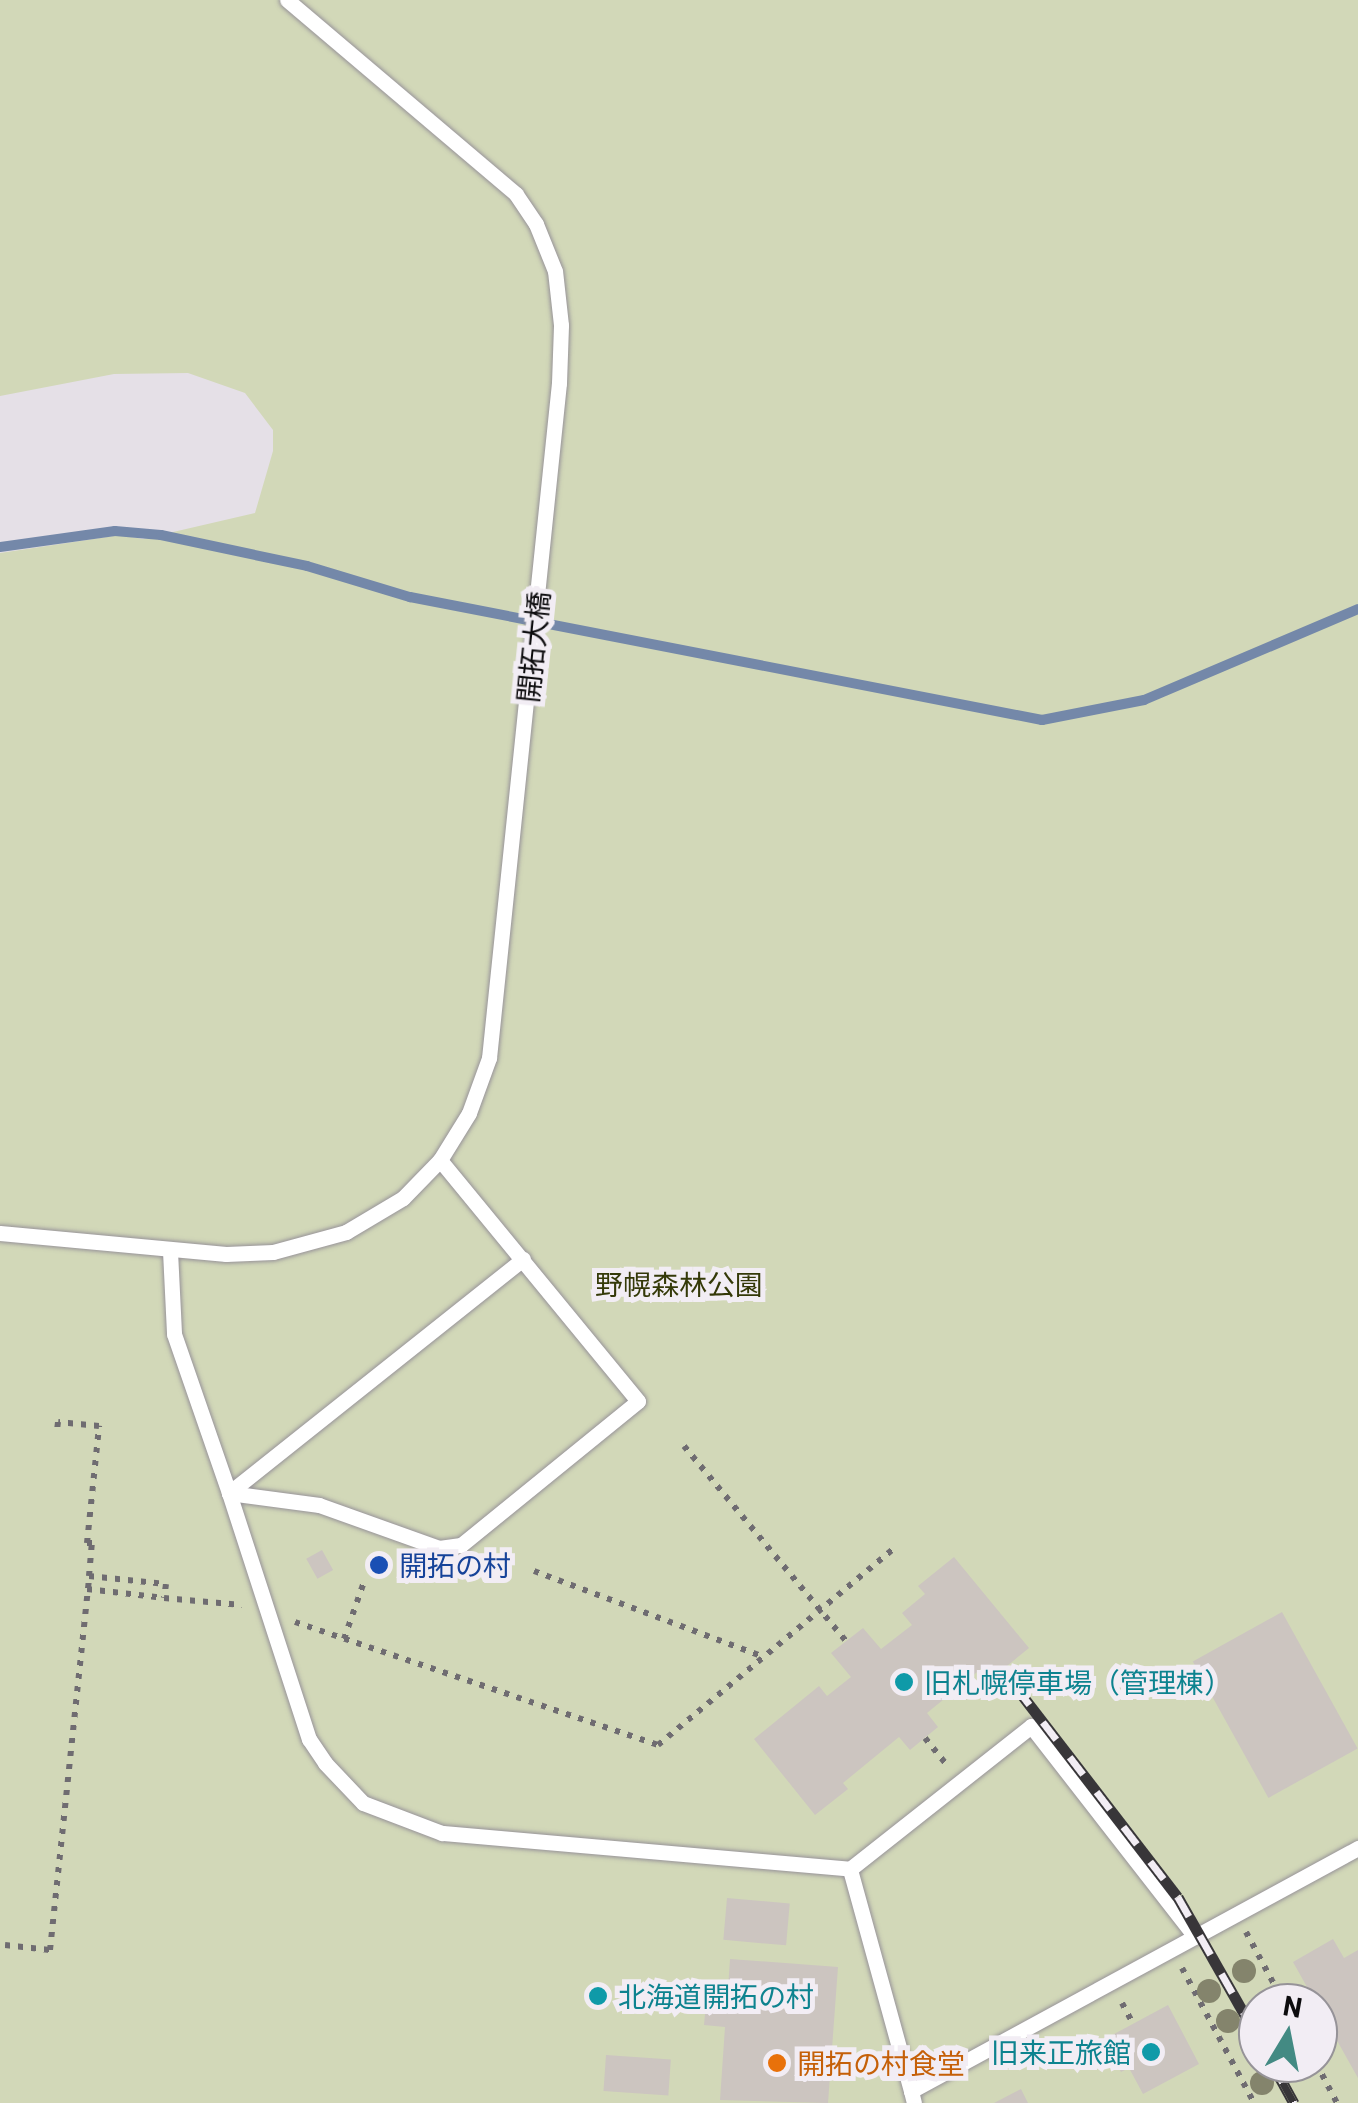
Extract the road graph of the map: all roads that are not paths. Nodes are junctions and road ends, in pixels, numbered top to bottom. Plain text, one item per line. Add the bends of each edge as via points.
1 (288, 0) edge
2 (440, 1160) junction
3 (0, 1233) edge
4 (170, 1251) junction
5 (523, 1259) junction
6 (229, 1493) junction
7 (1358, 1848) edge
8 (850, 1868) junction
9 (1195, 1937) junction
10 (912, 2097) edge

1 - 2 lane, 開拓大橋 via 516,194 555,271 559,383 490,1058 469,1113
2 - 4 lane, 開拓大橋 via 381,1214 310,1244 274,1252
2 - 5 lane
3 - 4 lane, 開拓大橋
4 - 6 lane via 174,1334
5 - 6 lane
5 - 6 lane via 638,1401 461,1545 439,1548 319,1505
6 - 8 lane via 310,1738 363,1803 404,1822 468,1837
7 - 9 lane
8 - 9 lane via 1031,1726
8 - 10 lane
9 - 10 lane

